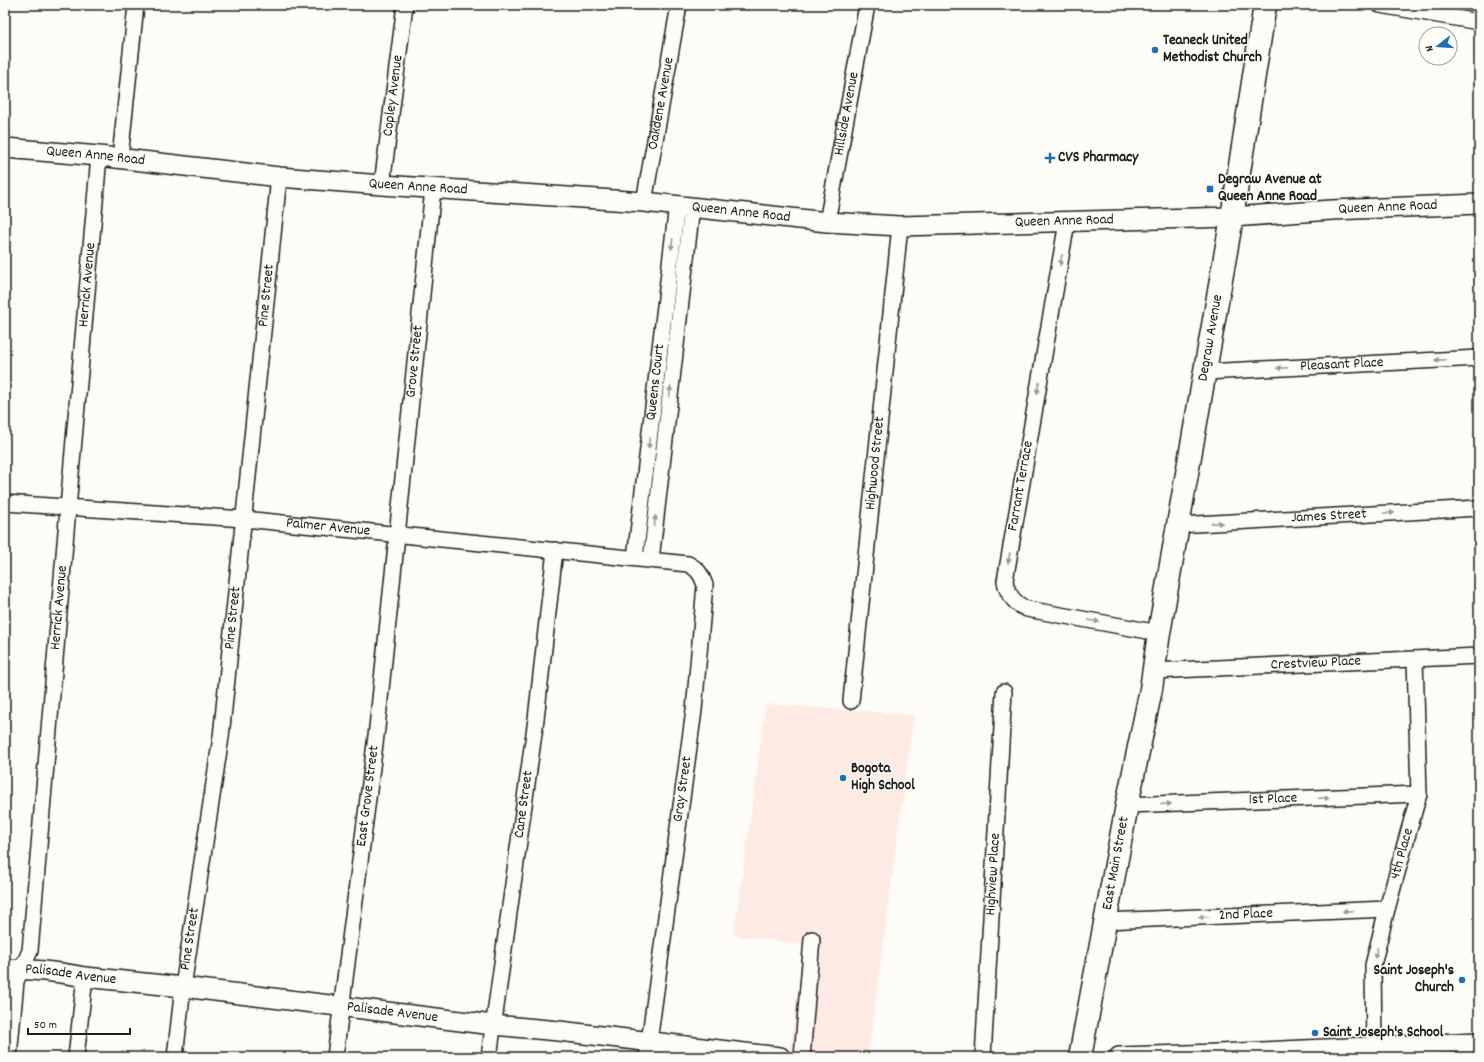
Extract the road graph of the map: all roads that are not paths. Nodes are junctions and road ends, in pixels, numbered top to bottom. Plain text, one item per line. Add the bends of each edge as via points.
1 (136, 5) edge
2 (405, 5) edge
3 (679, 5) edge
4 (867, 5) edge
5 (1265, 5) edge
6 (1380, 5) edge
7 (1479, 22) edge
8 (5, 148) edge
9 (100, 156) junction
10 (120, 158) junction
11 (279, 177) junction
12 (382, 186) junction
13 (433, 189) junction
14 (644, 202) junction
15 (1479, 204) edge
16 (684, 206) junction
17 (1232, 216) junction
18 (827, 222) junction
19 (1067, 222) junction
20 (900, 226) junction
21 (1479, 358) edge
22 (1205, 372) junction
23 (5, 503) edge
24 (68, 508) junction
25 (1479, 508) edge
26 (244, 519) junction
27 (1178, 525) junction
28 (397, 534) junction
29 (555, 550) junction
30 (635, 558) junction
31 (651, 560) junction
32 (1159, 633) junction
33 (1479, 656) edge
34 (1415, 659) junction
35 (1153, 671) junction
36 (1004, 692) dead end
37 (851, 701) dead end
38 (1419, 794) junction
39 (1127, 805) junction
40 (1387, 909) junction
41 (1105, 921) junction
42 (812, 939) dead end
43 (13, 969) edge
44 (85, 977) junction
45 (183, 987) junction
46 (341, 1006) junction
47 (493, 1025) junction
48 (1479, 1042) edge
49 (1374, 1048) junction
50 (648, 1050) edge
51 (1351, 1053) edge
52 (1218, 1056) edge
53 (8, 1057) edge
54 (76, 1057) edge
55 (175, 1057) edge
56 (335, 1057) edge
57 (489, 1057) edge
58 (780, 1057) edge
59 (802, 1057) edge
60 (982, 1057) edge
61 (1080, 1057) edge
62 (1119, 1057) edge

1 - 10 street
2 - 12 street, Copley Avenue
3 - 14 street, Oakdene Avenue
4 - 18 street, Hillside Avenue
5 - 17 main road, Degraw Avenue
6 - 7 street
8 - 9 street, Queen Anne Road
9 - 10 street, Queen Anne Road
9 - 24 street, Herrick Avenue
10 - 11 street, Queen Anne Road
11 - 12 street, Queen Anne Road
11 - 26 street, Pine Street
12 - 13 street, Queen Anne Road
13 - 14 street, Queen Anne Road
13 - 28 street, Grove Street
14 - 16 street, Queen Anne Road
15 - 17 street, Queen Anne Road
16 - 18 street, Queen Anne Road
16 -> 30 street, Queens Court
31 -> 16 street, Queens Court
17 - 19 street, Queen Anne Road
17 - 22 main road, Degraw Avenue
18 - 20 street, Queen Anne Road
19 - 20 street, Queen Anne Road
19 -> 32 street, Farrant Terrace via 1006,573 1006,587 1018,606 1027,609
20 - 37 street, Highwood Street
21 -> 22 street, Pleasant Place
22 - 27 main road, Degraw Avenue
23 - 24 street, Palmer Avenue
24 - 26 street, Palmer Avenue
24 - 43 street, Herrick Avenue via 30,951
27 -> 25 street, James Street
26 - 28 street, Palmer Avenue
26 - 45 street, Pine Street via 221,737
27 - 32 main road, Degraw Avenue
28 - 29 street, Palmer Avenue
28 - 46 street, East Grove Street via 377,728
29 - 30 street, Palmer Avenue
29 - 47 street, Cane Street via 536,719
30 - 31 street, Palmer Avenue
31 - 50 street, Gray Street via 688,564 701,574 705,585 694,710
32 - 35 main road, Degraw Avenue
33 - 34 street, Crestview Place
34 - 35 street, Crestview Place
34 - 38 street, 4th Place
35 - 39 main road, East Main Street
36 - 60 street, Highview Place
39 -> 38 street, 1st Place
38 - 40 street, 4th Place
39 - 41 main road, East Main Street
40 -> 41 street, 2nd Place
40 -> 49 street, 4th Place via 1373,965
41 - 61 main road, East Main Street
42 - 59 street
43 - 44 street, Palisade Avenue
43 - 53 street, Herrick Avenue via 16,981
44 - 45 street, Palisade Avenue
44 - 54 street
45 - 46 street, Palisade Avenue
45 - 55 street, Pine Street
46 - 47 street, Palisade Avenue
46 - 56 street, East Grove Street
47 - 50 street, Palisade Avenue via 559,1031
47 - 57 street, Cane Street
48 - 49 street
49 - 51 street
50 - 58 street, Palisade Avenue
51 - 52 street
52 - 62 street

